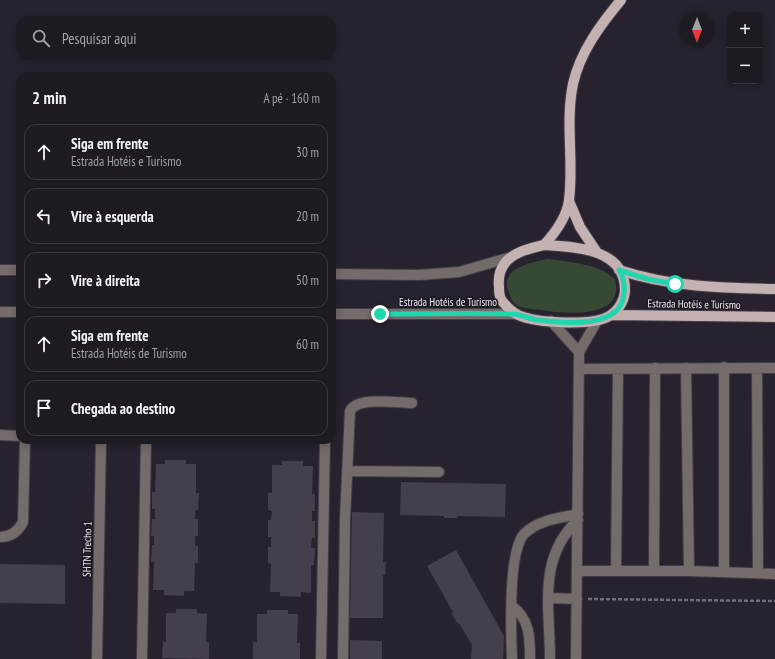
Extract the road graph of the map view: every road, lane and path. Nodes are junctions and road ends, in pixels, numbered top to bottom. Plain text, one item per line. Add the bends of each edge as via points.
1 (621, 0) edge
2 (569, 201) junction
3 (544, 245) junction
4 (596, 251) junction
5 (508, 258) junction
6 (0, 270) edge
7 (16, 270) edge
8 (619, 270) junction
9 (336, 274) edge
10 (775, 288) edge
11 (0, 312) edge
12 (16, 312) edge
13 (336, 314) edge
14 (517, 314) junction
15 (612, 315) junction
16 (775, 317) edge
17 (551, 321) junction
18 (596, 321) junction
19 (579, 352) junction
20 (724, 367) junction
21 (654, 368) junction
22 (686, 368) junction
23 (757, 368) junction
24 (775, 368) edge
25 (618, 369) junction
26 (579, 370) junction
27 (412, 403) dead end
28 (0, 435) edge
29 (16, 436) edge
30 (25, 444) edge
31 (101, 444) edge
32 (146, 444) edge
33 (325, 444) edge
34 (347, 471) junction
35 (440, 472) dead end
36 (578, 517) junction
37 (0, 537) edge
38 (577, 571) junction
39 (616, 571) junction
40 (654, 571) junction
41 (689, 571) junction
42 (724, 572) junction
43 (758, 573) junction
44 (775, 574) edge
45 (549, 598) junction
46 (577, 599) junction
47 (775, 601) edge
48 (512, 606) junction
49 (97, 659) edge
50 (142, 659) edge
51 (321, 659) edge
52 (343, 659) edge
53 (512, 659) edge
54 (530, 659) edge
55 (550, 659) edge
56 (576, 659) edge

1 - 2 main road via 591,41 573,84 570,112
2 - 3 main road via 560,225
2 - 4 main road via 580,227
3 - 4 main road
3 - 5 main road via 526,249
4 - 8 main road via 611,260
5 - 9 street via 459,272 419,275
5 - 14 main road via 501,271 500,298
6 - 7 street
8 - 10 main road, Estrada Hotéis e Turismo via 675,284 719,288
8 - 15 main road via 625,280 625,293 621,304
11 - 12 street
13 - 14 street, Estrada Hotéis de Turismo
14 - 17 main road
15 - 16 main road, Estrada Hotéis e Turismo
15 - 18 main road
17 - 18 main road
17 - 19 street
18 - 19 street
19 - 26 street
20 - 22 street
20 - 23 street
20 - 42 street
21 - 22 street
21 - 25 street
21 - 40 street
22 - 41 street
23 - 24 street
23 - 43 street
25 - 26 street
25 - 39 street
26 - 36 street
27 - 34 street via 362,402 353,407 350,411
28 - 29 street
30 - 37 street via 23,522 14,534
31 - 49 street, SHTN Trecho 1
32 - 50 street
33 - 51 street
34 - 35 street
34 - 52 street
36 - 38 street
36 - 45 street via 566,531 551,561
36 - 48 street via 538,524 524,535 517,547
38 - 39 street
38 - 46 street
39 - 40 street
40 - 41 street
41 - 42 street
42 - 43 street
43 - 44 street
45 - 46 street
45 - 55 street
46 - 47 path
46 - 56 street
48 - 53 street
48 - 54 street via 518,610 528,627

